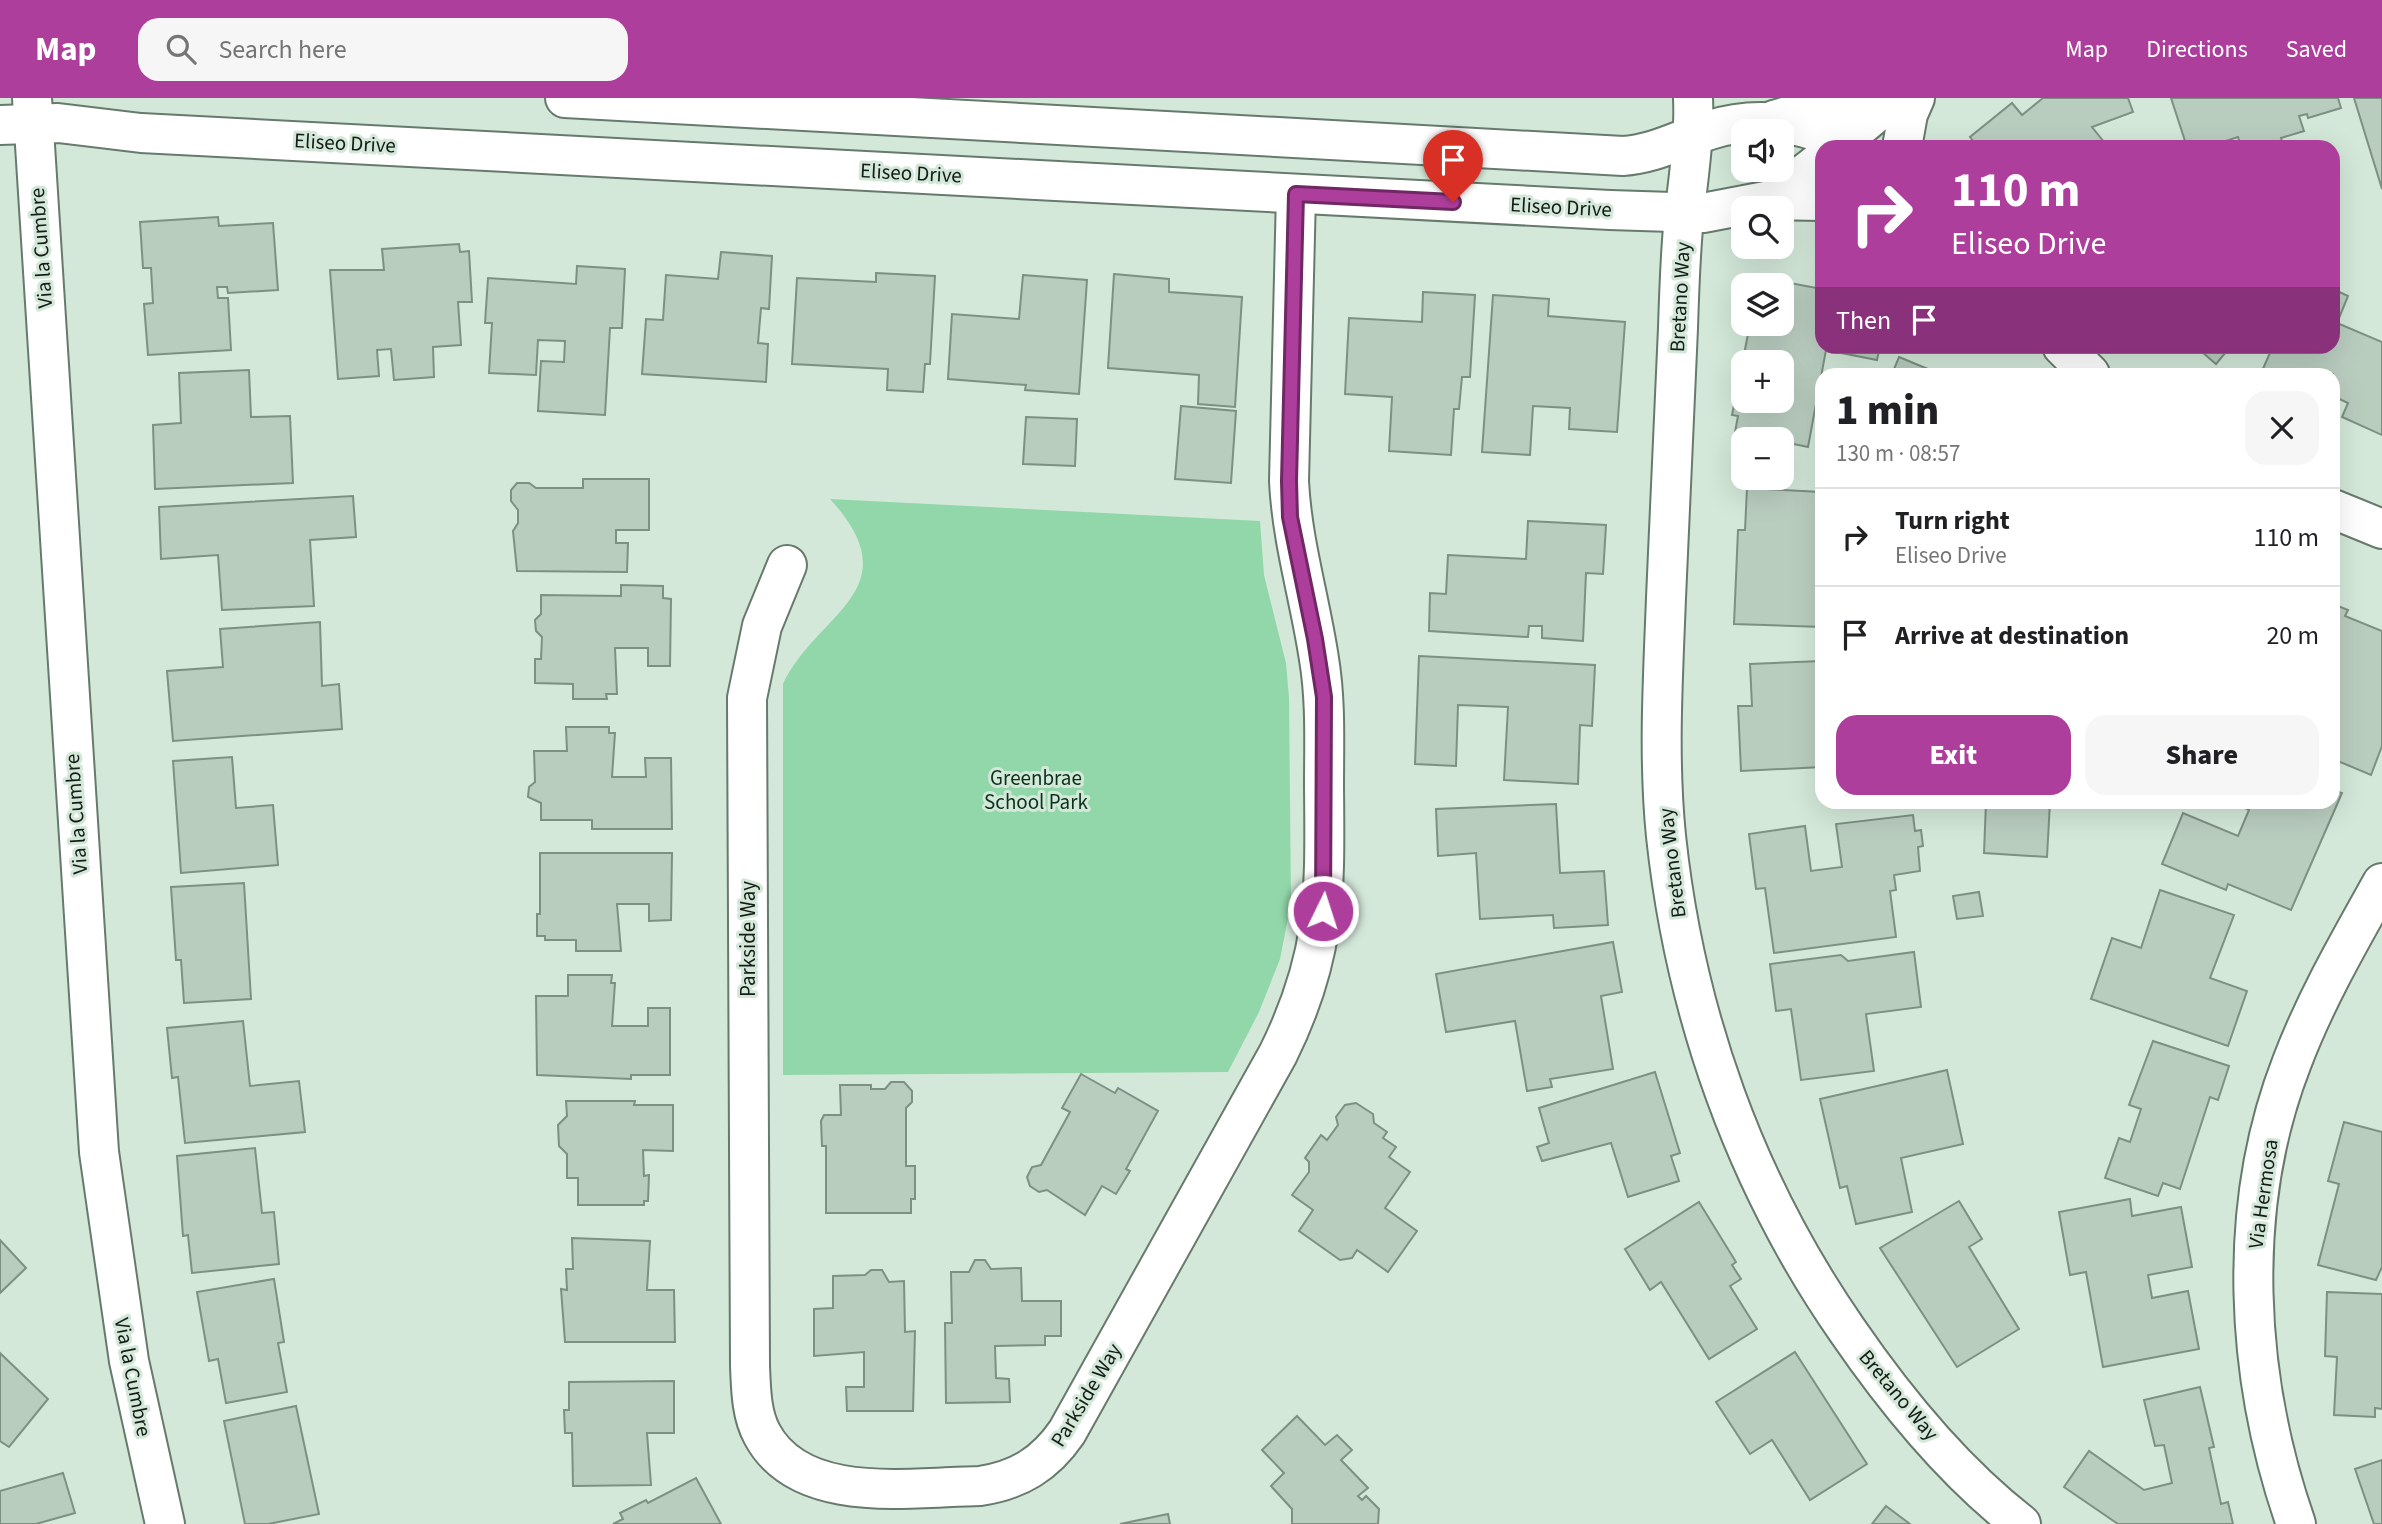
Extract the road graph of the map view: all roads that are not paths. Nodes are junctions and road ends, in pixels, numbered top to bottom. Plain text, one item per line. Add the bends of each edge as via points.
1 (565, 98) edge
2 (1693, 98) edge
3 (1849, 98) edge
4 (1894, 98) edge
5 (1915, 98) edge
6 (22, 115) edge
7 (1776, 119) edge
8 (1731, 125) edge
9 (1794, 126) edge
10 (1693, 136) junction
11 (1822, 140) edge
12 (1846, 140) edge
13 (1903, 140) edge
14 (1815, 165) edge
15 (1296, 194) junction
16 (1776, 196) edge
17 (1794, 200) edge
18 (1815, 201) edge
19 (1731, 208) edge
20 (1685, 212) junction
21 (2070, 354) edge
22 (2084, 368) edge
23 (2340, 512) edge
24 (2382, 529) edge
25 (787, 565) dead end
26 (2382, 883) edge
27 (165, 1524) edge
28 (2021, 1524) edge
29 (2296, 1524) edge

1 - 10 street via 1622,156 1642,155
2 - 10 street, Bretano Way
3 - 7 street
4 - 12 street
5 - 13 street
6 - 15 street, Eliseo Drive via 155,133
6 - 27 street, Via la Cumbre via 99,1152 122,1323
8 - 10 street
9 - 11 street
10 - 20 street, Bretano Way
14 - 16 street
15 - 20 street, Eliseo Drive
15 - 25 street, Parkside Way via 1290,517 1324,697 1325,878 1320,939 1305,997 1278,1054 1067,1432 1041,1462 1002,1483 863,1487 825,1482 793,1468 775,1453 761,1433 754,1410 750,1366 747,698 762,626
17 - 18 street, Eliseo Drive
19 - 20 street, Eliseo Drive
20 - 28 street, Bretano Way via 1662,741 1672,886 1693,993 1722,1088 1757,1175 1830,1306 1921,1425
21 - 22 street
23 - 24 street
26 - 29 street, Via Hermosa via 2326,984 2290,1065 2268,1149 2258,1212 2253,1260 2260,1374 2268,1430

